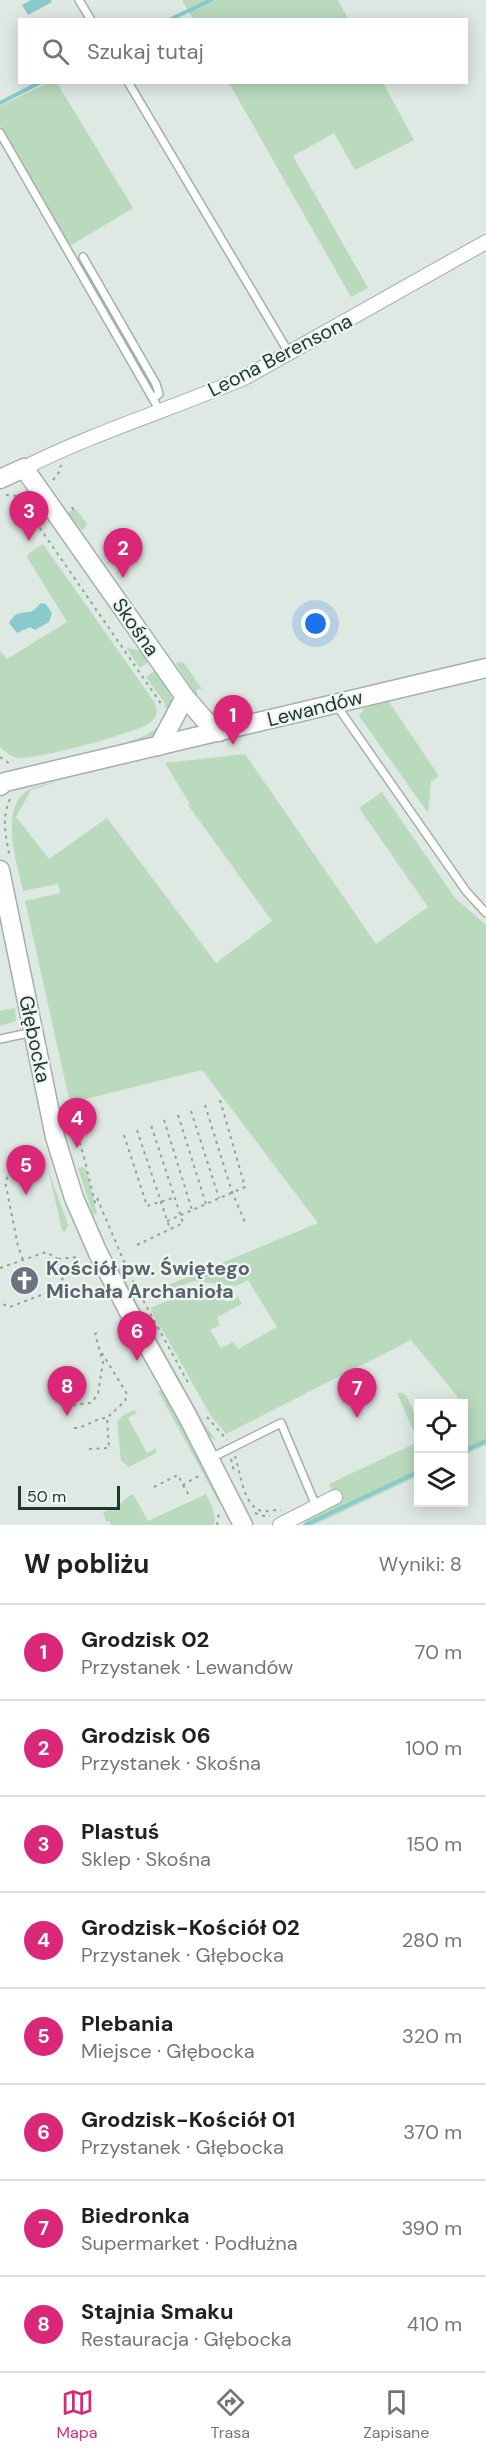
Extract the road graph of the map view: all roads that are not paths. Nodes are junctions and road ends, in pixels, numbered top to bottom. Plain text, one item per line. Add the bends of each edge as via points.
1 (79, 0) edge
2 (90, 18) edge
3 (129, 84) edge
4 (0, 133) edge
5 (486, 242) edge
6 (82, 257) dead end
7 (290, 353) junction
8 (153, 398) junction
9 (160, 411) junction
10 (24, 468) junction
11 (0, 480) edge
12 (486, 668) edge
13 (185, 698) junction
14 (336, 704) junction
15 (219, 732) junction
16 (159, 746) junction
17 (3, 777) edge
18 (0, 870) edge
19 (486, 913) edge
20 (33, 1032) junction
21 (0, 1039) edge
22 (209, 1459) junction
23 (335, 1497) dead end
24 (316, 1506) junction
25 (283, 1523) edge
26 (244, 1525) edge
27 (254, 1525) edge

1 - 2 lane
3 - 7 lane
4 - 8 lane
5 - 7 street, Leona Berensona
6 - 8 lane via 156,384 159,394
7 - 9 street, Leona Berensona via 236,381
8 - 9 lane
9 - 10 street, Leona Berensona via 74,443
10 - 11 street, Leona Berensona
10 - 13 street, Skośna
12 - 14 street, Lewandów
13 - 15 street, Skośna
13 - 16 street
14 - 15 street, Lewandów
14 - 19 lane via 466,891
15 - 16 street, Lewandów
16 - 17 street, Lewandów
18 - 20 street, Głębocka
20 - 21 lane
20 - 22 street, Głębocka via 58,1149 74,1198 124,1303
22 - 24 lane via 281,1423
22 - 26 street, Głębocka
23 - 24 street
24 - 25 street
26 - 27 street, Głębocka

